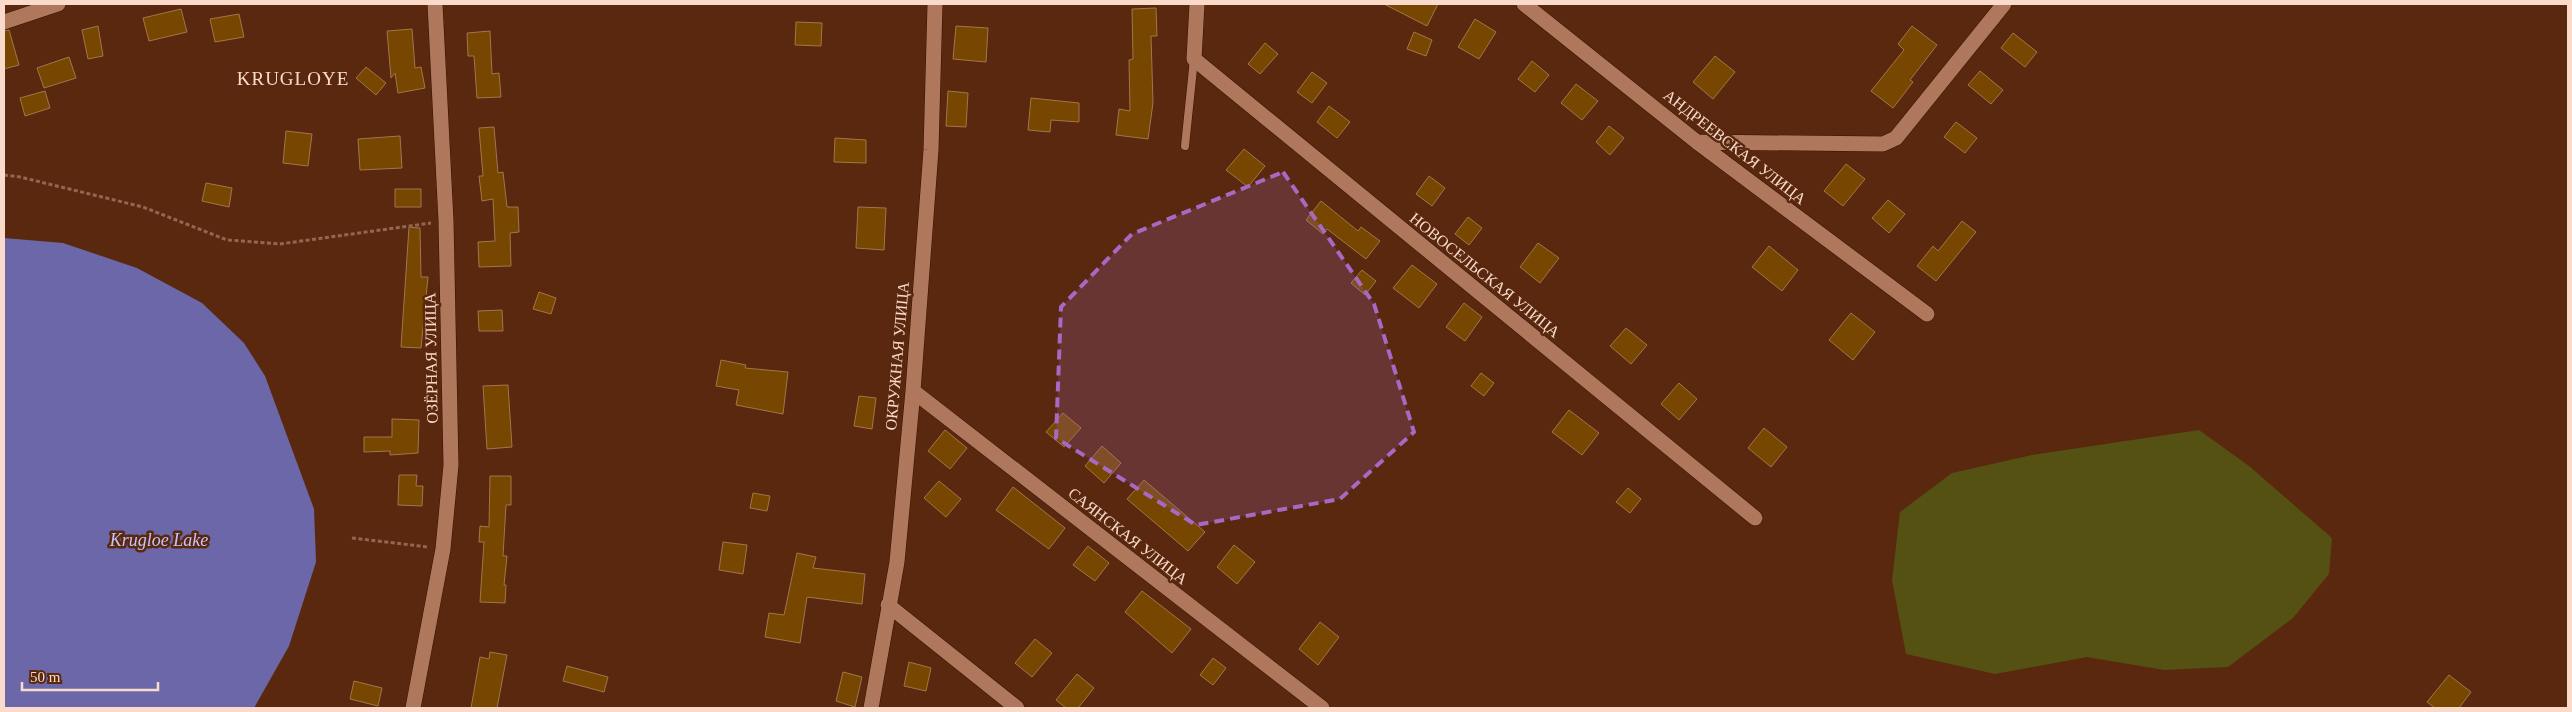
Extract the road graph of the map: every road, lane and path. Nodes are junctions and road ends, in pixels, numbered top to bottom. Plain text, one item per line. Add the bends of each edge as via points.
1 (58, 4) edge
2 (434, 4) edge
3 (935, 4) edge
4 (1197, 4) edge
5 (1524, 4) edge
6 (2004, 4) edge
7 (4, 22) edge
8 (1194, 59) junction
9 (1697, 142) junction
10 (1185, 146) dead end
11 (4, 175) edge
12 (446, 221) junction
13 (1927, 314) dead end
14 (913, 390) junction
15 (1755, 518) dead end
16 (352, 538) dead end
17 (443, 549) junction
18 (888, 605) junction
19 (413, 708) edge
20 (871, 708) edge
21 (1017, 708) edge
22 (1322, 708) edge

1 - 7 street
2 - 12 street, ОЗЁРНАЯ УЛИЦА
3 - 14 street, ОКРУЖНАЯ УЛИЦА via 931,150
4 - 8 street
5 - 9 street, АНДРЕЕВСКАЯ УЛИЦА
6 - 9 street via 1896,138 1890,141 1883,144
8 - 10 lane
8 - 15 street, НОВОСЕЛЬСКАЯ УЛИЦА
9 - 13 street, АНДРЕЕВСКАЯ УЛИЦА
11 - 12 path via 143,207 227,240 280,244
12 - 17 street, ОЗЁРНАЯ УЛИЦА via 451,465
14 - 18 street, ОКРУЖНАЯ УЛИЦА via 897,562
14 - 22 street, САЯНСКАЯ УЛИЦА
16 - 17 path
17 - 19 street, ОЗЁРНАЯ УЛИЦА
18 - 20 street, ОКРУЖНАЯ УЛИЦА
18 - 21 street

